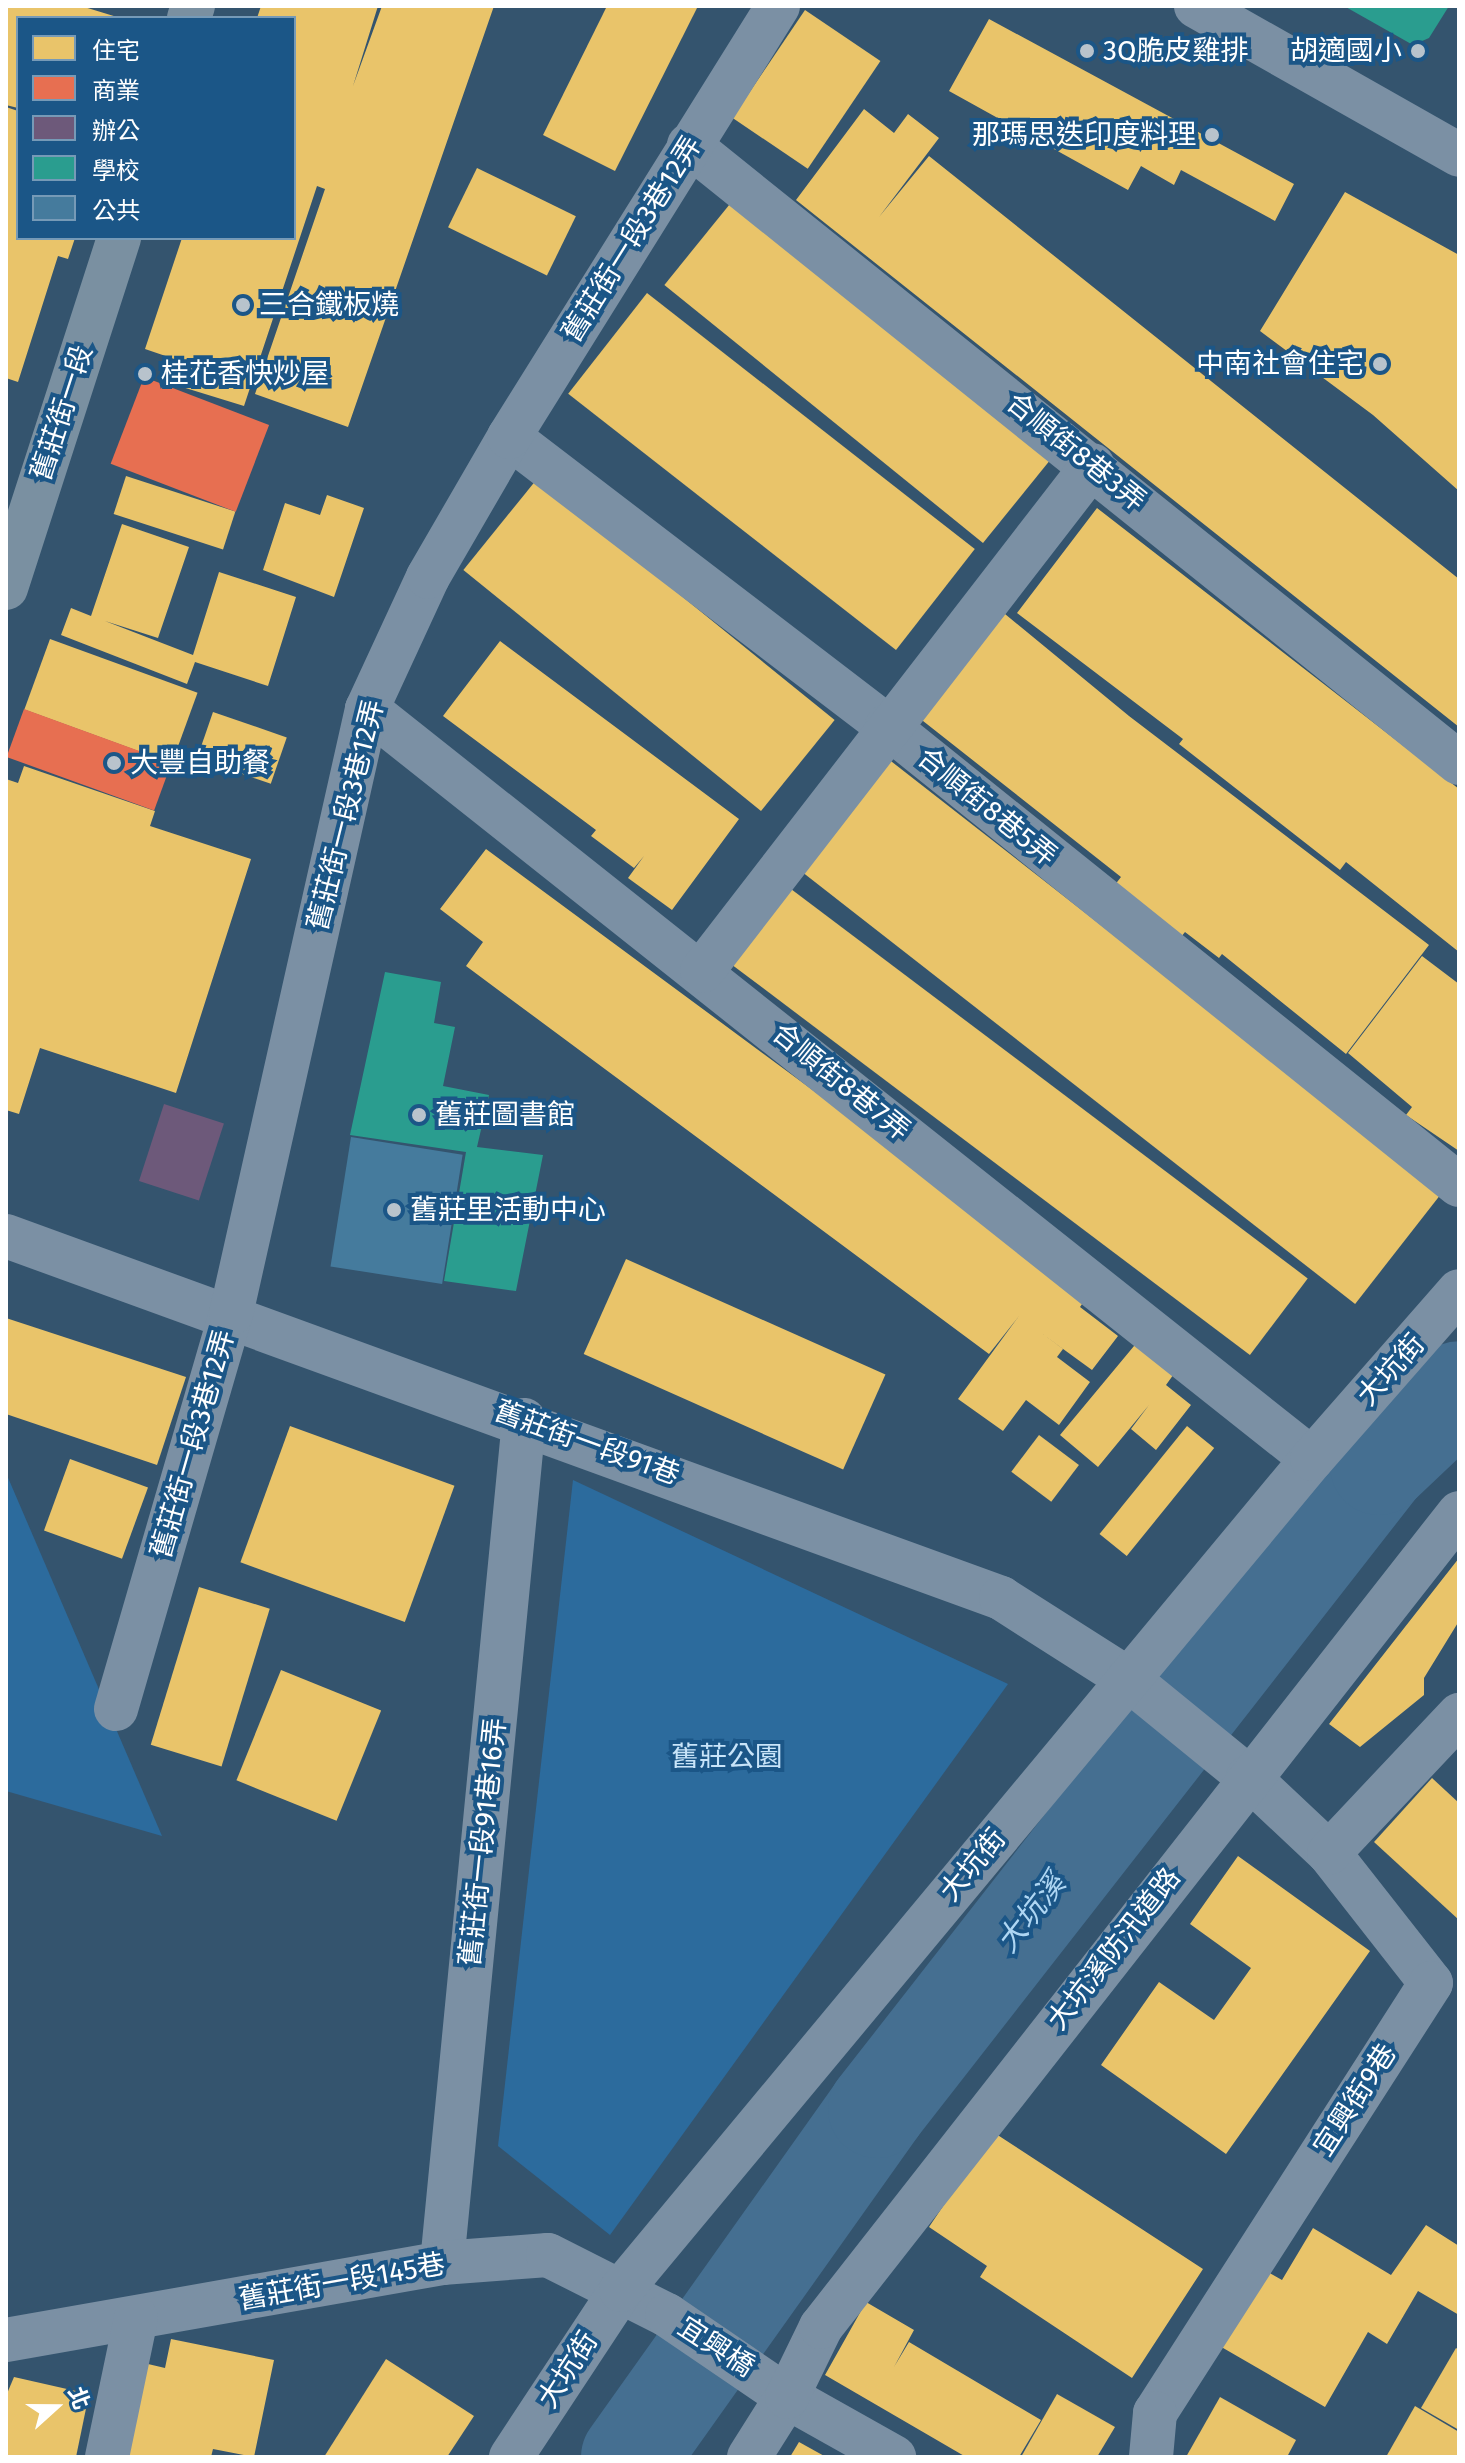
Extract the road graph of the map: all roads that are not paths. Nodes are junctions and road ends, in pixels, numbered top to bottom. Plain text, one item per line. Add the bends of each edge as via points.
1 (778, 6) edge
2 (1196, 6) edge
3 (689, 145) junction
4 (1458, 153) edge
5 (118, 240) edge
6 (509, 437) junction
7 (1093, 465) junction
8 (6, 588) edge
9 (367, 709) junction
10 (887, 726) junction
11 (1459, 763) edge
12 (702, 971) junction
13 (1459, 1185) edge
14 (6, 1236) edge
15 (1456, 1310) edge
16 (231, 1314) junction
17 (524, 1420) junction
18 (1312, 1459) junction
19 (1459, 1513) edge
20 (1136, 1687) junction
21 (116, 1709) dead end
22 (1459, 1715) edge
23 (1248, 1777) junction
24 (1329, 1853) junction
25 (442, 2263) junction
26 (621, 2290) junction
27 (667, 2315) joint
28 (136, 2318) junction
29 (6, 2340) edge
30 (776, 2388) junction
31 (107, 2457) edge
32 (511, 2457) edge
33 (749, 2457) edge
34 (894, 2457) edge
35 (1151, 2457) edge

1 - 3 street, 舊莊街一段3巷12弄
2 - 4 street
3 - 6 street, 舊莊街一段3巷12弄
3 - 7 street, 合順街8巷3弄
5 - 8 main road, 舊莊街一段
6 - 9 street, 舊莊街一段3巷12弄 via 428,577
6 - 10 street, 合順街8巷5弄
7 - 10 street
7 - 11 street, 合順街8巷3弄
9 - 12 street, 合順街8巷7弄
9 - 16 street, 舊莊街一段3巷12弄
10 - 12 street
10 - 13 street, 合順街8巷5弄
12 - 18 street, 合順街8巷7弄
14 - 16 street, 舊莊街一段91巷
15 - 18 street, 大坑街
16 - 17 street, 舊莊街一段91巷
16 - 21 street, 舊莊街一段3巷12弄
17 - 20 street, 舊莊街一段91巷 via 1001,1598
17 - 25 street, 舊莊街一段91巷16弄
18 - 20 street, 大坑街
19 - 23 street, 大坑溪防汛道路
20 - 23 street, 舊莊街一段91巷
20 - 26 street, 大坑街
22 - 24 street
23 - 24 street, 宜興街9巷
23 - 30 street, 大坑溪防汛道路
24 - 35 street, 宜興街9巷 via 1431,1983 1155,2413
25 - 26 street, 舊莊街一段145巷 via 548,2255
25 - 28 street, 舊莊街一段145巷
26 - 27 street, 舊莊街一段145巷
26 - 32 street, 大坑街
27 - 30 street, 宜興橋
28 - 29 street, 舊莊街一段145巷
28 - 31 street
30 - 33 street, 大坑溪防汛道路
30 - 34 street, 宜興橋

